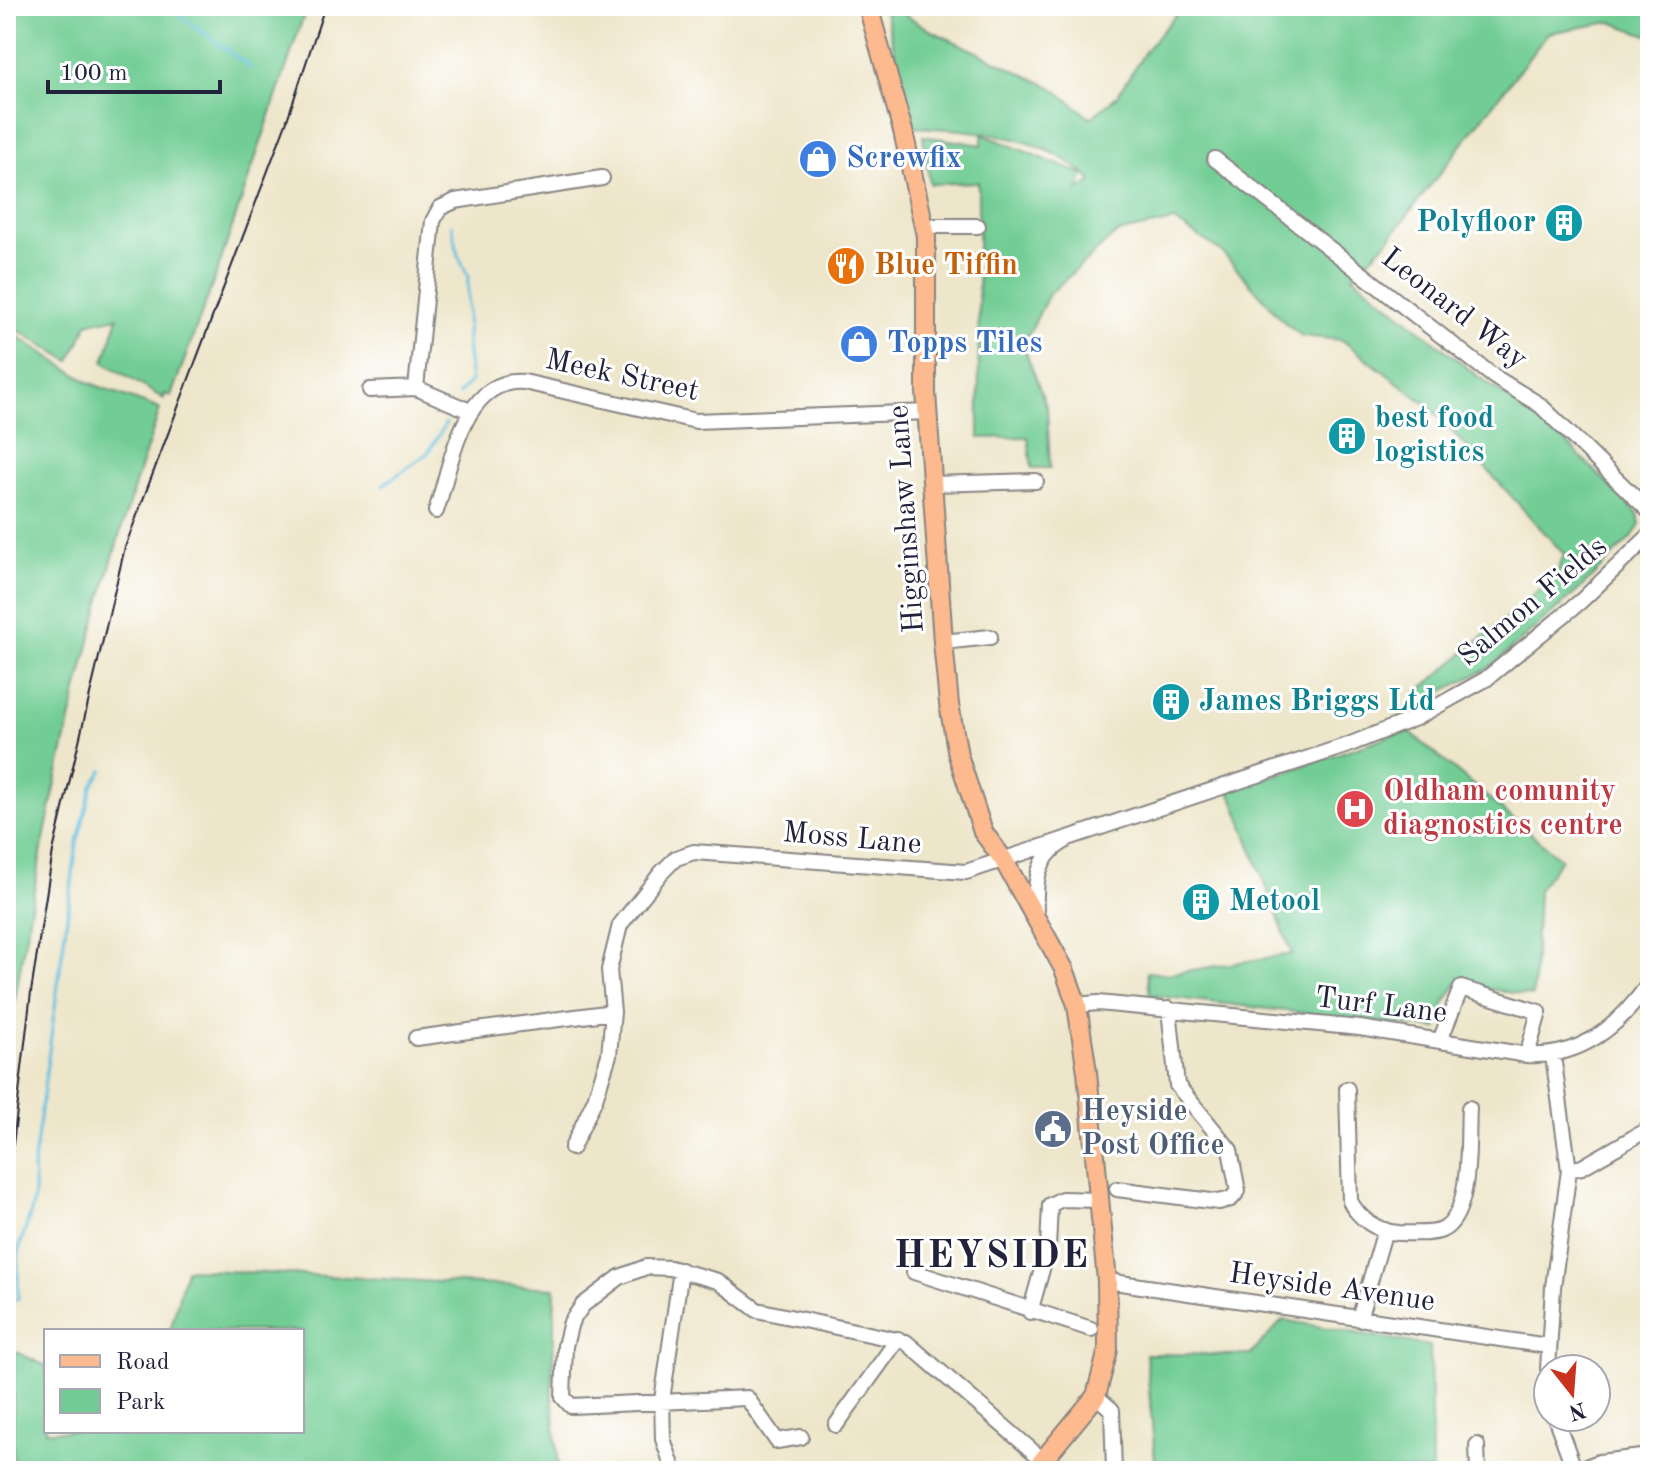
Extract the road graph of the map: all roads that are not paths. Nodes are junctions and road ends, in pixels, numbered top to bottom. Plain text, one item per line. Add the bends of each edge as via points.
1 (868, 6) edge
2 (1215, 159) dead end
3 (602, 178) dead end
4 (924, 226) junction
5 (978, 226) dead end
6 (416, 388) junction
7 (370, 390) dead end
8 (470, 411) junction
9 (928, 412) junction
10 (1036, 481) dead end
11 (932, 484) junction
12 (436, 511) dead end
13 (1650, 512) edge
14 (1650, 535) edge
15 (990, 637) dead end
16 (943, 642) junction
17 (983, 832) junction
18 (1083, 832) junction
19 (1045, 844) junction
20 (1003, 859) junction
21 (1036, 918) junction
22 (1650, 982) edge
23 (1077, 1005) junction
24 (1169, 1009) junction
25 (613, 1012) junction
26 (416, 1038) dead end
27 (1441, 1038) junction
28 (1527, 1055) junction
29 (1553, 1056) junction
30 (1347, 1089) dead end
31 (1469, 1108) dead end
32 (1650, 1128) edge
33 (572, 1148) dead end
34 (1569, 1170) junction
35 (1117, 1189) dead end
36 (1099, 1200) junction
37 (1385, 1230) junction
38 (681, 1270) junction
39 (914, 1272) dead end
40 (1107, 1281) junction
41 (1030, 1312) junction
42 (1359, 1319) junction
43 (1091, 1329) dead end
44 (898, 1339) junction
45 (1548, 1346) junction
46 (1548, 1353) edge
47 (1096, 1396) junction
48 (662, 1400) junction
49 (836, 1425) dead end
50 (1561, 1433) edge
51 (801, 1437) dead end
52 (1477, 1445) dead end
53 (1650, 1456) edge
54 (1039, 1466) edge
55 (674, 1471) edge
56 (1114, 1471) edge
57 (1478, 1471) edge
58 (1575, 1471) edge

1 - 4 main road, Higginshaw Lane
2 - 13 street, Leonard Way via 1493,376 1540,405
3 - 6 street via 455,201 440,208 433,221
4 - 5 street
4 - 9 main road, Higginshaw Lane
6 - 7 street
6 - 8 street
8 - 9 street, Meek Street via 486,392 518,382 696,421
8 - 12 street
9 - 11 main road, Higginshaw Lane
10 - 11 street
11 - 16 main road, Higginshaw Lane
14 - 18 street, Salmon Fields via 1581,601 1486,679 1416,718
15 - 16 street
16 - 17 main road, Higginshaw Lane via 958,755
17 - 19 street, Salmon Fields via 1011,847
17 - 20 main road, Higginshaw Lane
18 - 19 street, Salmon Fields
18 - 21 street, Salmon Fields via 1043,860 1035,879
19 - 20 street, Salmon Fields
20 - 21 main road, Higginshaw Lane
20 - 25 street, Moss Lane via 966,872 937,872 694,852 676,858 620,925 609,970
21 - 23 main road, Higginshaw Lane
22 - 29 street, Turf Lane via 1595,1040
23 - 24 street, Turf Lane
23 - 36 main road
24 - 27 street, Turf Lane
24 - 35 street via 1177,1085 1230,1150 1238,1191 1219,1202
25 - 26 street
25 - 33 street via 604,1073
27 - 28 street, Turf Lane
27 - 28 street via 1461,988 1539,1012
28 - 29 street, Turf Lane
29 - 34 street
30 - 37 street via 1350,1201 1357,1214
31 - 37 street via 1464,1196 1455,1218 1437,1231
32 - 34 street
34 - 45 street
36 - 40 main road
36 - 41 street via 1062,1199 1050,1205 1048,1248
37 - 42 street
38 - 44 street via 718,1281 757,1310
38 - 48 street
38 - 48 street via 646,1267 620,1277 583,1305 571,1322 565,1346 563,1397 571,1406
39 - 41 street
40 - 42 street, Heyside Avenue
40 - 47 main road via 1108,1350
41 - 43 street
42 - 45 street, Heyside Avenue
44 - 49 street
44 - 54 street
45 - 46 street
47 - 54 main road
47 - 56 street via 1112,1410
48 - 51 street via 747,1398 777,1441
48 - 55 street via 663,1439
50 - 58 street
52 - 57 street
53 - 58 street via 1599,1462

